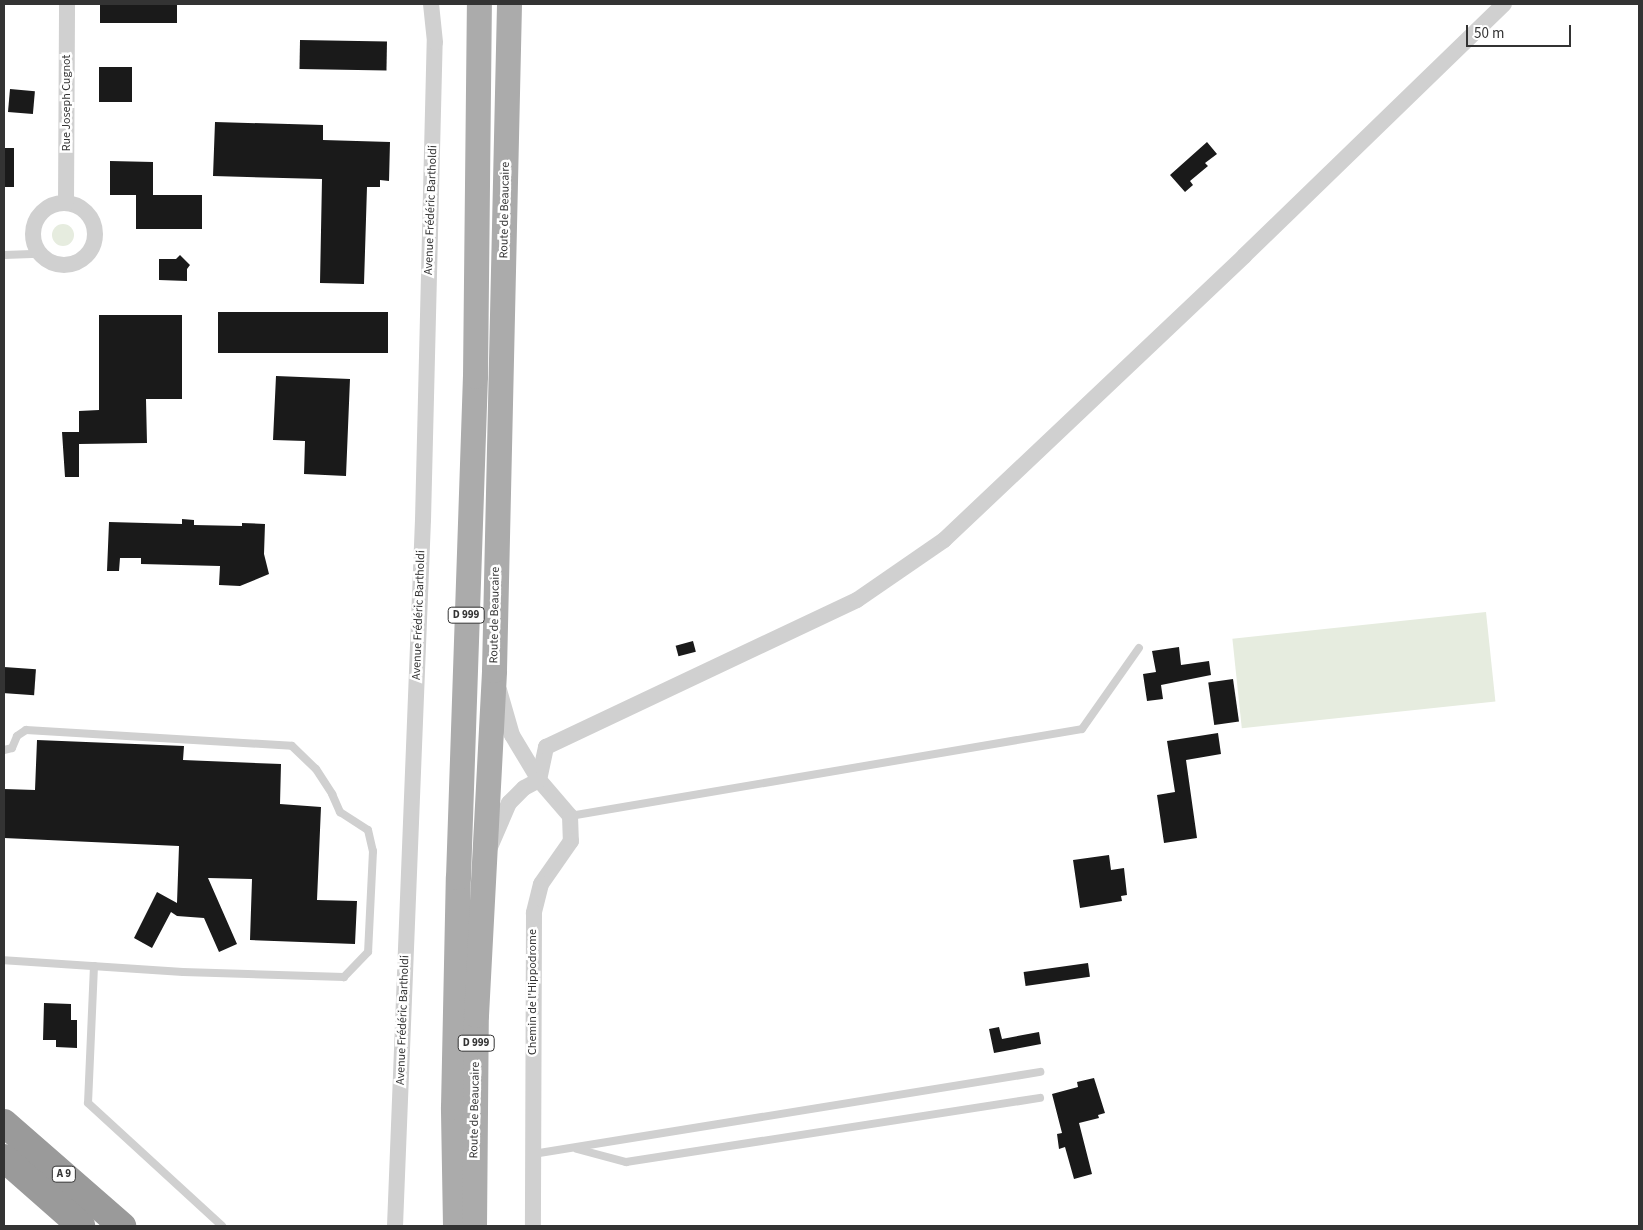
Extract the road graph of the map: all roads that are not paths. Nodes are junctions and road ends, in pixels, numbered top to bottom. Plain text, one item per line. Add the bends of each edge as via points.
1 (67, 4) edge
2 (431, 4) edge
3 (479, 4) edge
4 (509, 4) edge
5 (1504, 4) edge
6 (66, 203) junction
7 (39, 254) junction
8 (4, 255) edge
9 (1139, 648) dead end
10 (494, 670) junction
11 (4, 750) edge
12 (539, 780) junction
13 (570, 816) junction
14 (484, 860) junction
15 (4, 960) edge
16 (94, 966) junction
17 (1040, 1072) dead end
18 (1040, 1098) dead end
19 (4, 1123) edge
20 (572, 1148) junction
21 (533, 1154) junction
22 (4, 1158) edge
23 (81, 1226) edge
24 (122, 1226) edge
25 (222, 1226) edge
26 (395, 1226) edge
27 (455, 1226) edge
28 (474, 1226) edge
29 (532, 1226) edge

1 - 6 street, Rue Joseph Cugnot
2 - 26 street, Avenue Frédéric Bartholdi via 435,42 423,520
3 - 27 main road, Route de Beaucaire / D 999 via 476,366 456,954
4 - 10 main road, Route de Beaucaire / D 999
5 - 12 street via 944,540 856,600 546,747
6 - 7 street via 46,208 34,224 34,245
6 - 7 street via 81,208 92,219 95,229 92,250 85,258 66,266 46,261
7 - 8 lane
9 - 13 lane via 1082,729
10 - 12 street via 512,735
10 - 14 main road, Route de Beaucaire / D 999
11 - 16 lane via 12,748 17,736 26,730 292,746 316,768 340,812 368,830 372,852 368,952 344,977
12 - 13 street
12 - 14 street via 524,788 509,803
13 - 21 street, Chemin de l'Hippodrome via 571,841 541,884 534,913
14 - 28 main road, Route de Beaucaire / D 999 via 476,1015
15 - 16 lane
16 - 25 lane via 88,1103
17 - 20 lane
18 - 20 lane via 626,1162
19 - 24 highway, A 9
20 - 21 lane
21 - 29 street, Chemin de l'Hippodrome
22 - 23 highway, A 9

